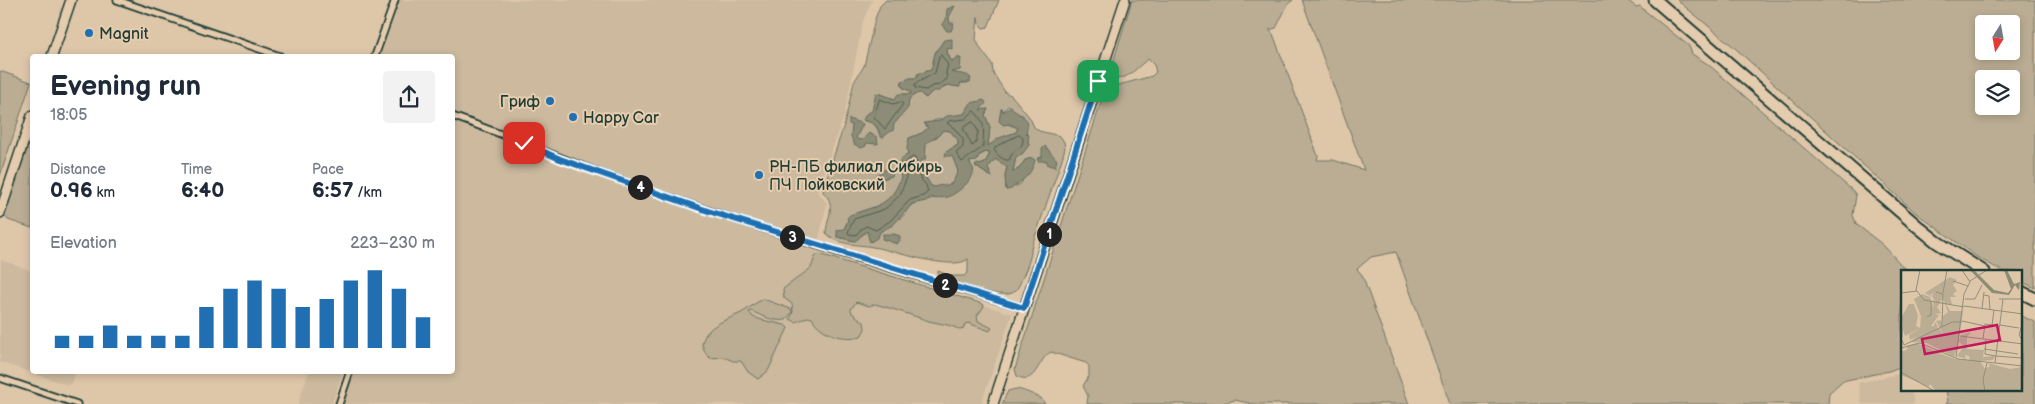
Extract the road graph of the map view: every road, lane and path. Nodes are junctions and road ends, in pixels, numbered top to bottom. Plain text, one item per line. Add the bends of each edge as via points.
1 (71, 0) edge
2 (117, 0) edge
3 (395, 0) edge
4 (1125, 0) edge
5 (1654, 0) edge
6 (53, 54) edge
7 (274, 54) edge
8 (376, 54) edge
9 (455, 117) edge
10 (30, 122) edge
11 (0, 213) edge
12 (1981, 270) edge
13 (2022, 292) edge
14 (2035, 299) edge
15 (1024, 308) junction
16 (349, 374) edge
17 (0, 378) edge
18 (77, 404) edge
19 (339, 404) edge
20 (993, 404) edge

1 - 6 street
2 - 7 street
3 - 8 street
4 - 15 street
5 - 12 highway via 1916,226
9 - 15 street via 560,159 703,209
10 - 11 street
13 - 14 highway
15 - 20 street
16 - 19 street
17 - 18 street

